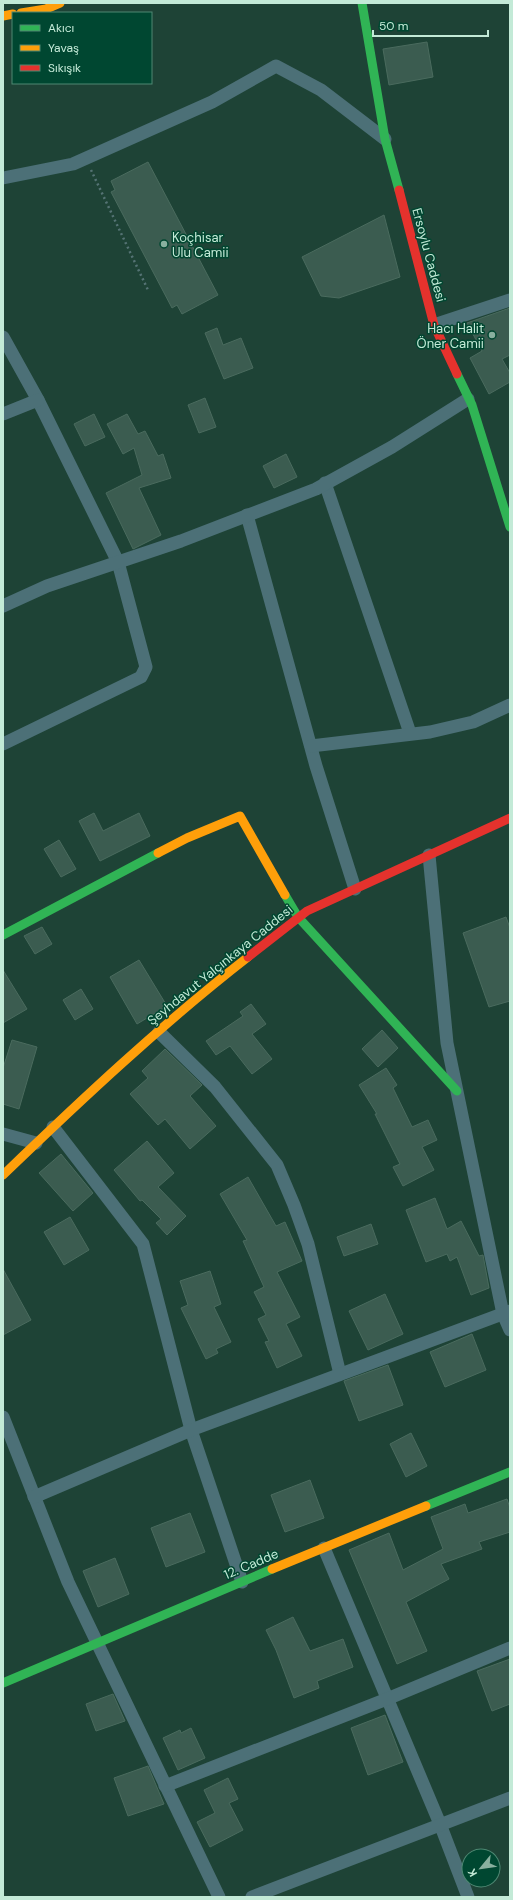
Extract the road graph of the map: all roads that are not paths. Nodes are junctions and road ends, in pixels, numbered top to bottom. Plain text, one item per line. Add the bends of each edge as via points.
1 (60, 3) edge
2 (362, 3) edge
3 (27, 12) edge
4 (385, 139) junction
5 (3, 178) edge
6 (510, 300) edge
7 (434, 325) junction
8 (3, 337) edge
9 (468, 399) junction
10 (38, 400) junction
11 (3, 414) edge
12 (325, 484) junction
13 (247, 515) junction
14 (510, 527) edge
15 (118, 562) junction
16 (3, 606) edge
17 (510, 705) edge
18 (410, 733) junction
19 (3, 744) edge
20 (311, 746) junction
21 (510, 818) edge
22 (429, 855) junction
23 (355, 889) junction
24 (298, 917) junction
25 (3, 935) edge
26 (159, 1032) junction
27 (457, 1091) junction
28 (53, 1127) junction
29 (3, 1134) edge
30 (36, 1143) junction
31 (3, 1175) edge
32 (507, 1313) edge
33 (510, 1330) edge
34 (340, 1374) junction
35 (3, 1417) edge
36 (191, 1430) junction
37 (510, 1472) edge
38 (34, 1497) junction
39 (324, 1548) junction
40 (242, 1582) junction
41 (96, 1643) junction
42 (510, 1648) edge
43 (3, 1683) edge
44 (387, 1699) junction
45 (165, 1786) junction
46 (510, 1798) edge
47 (440, 1824) junction
48 (219, 1897) edge
49 (252, 1897) edge
50 (468, 1897) edge

1 - 3 street via 46,9
2 - 4 street, Ersoylu Caddesi
4 - 5 street via 321,90 276,66 212,102 73,164
4 - 7 street, Ersoylu Caddesi
6 - 7 street
7 - 9 street, Ersoylu Caddesi
8 - 10 street
9 - 12 street via 392,447
9 - 14 street, Ersoylu Caddesi
10 - 11 street
10 - 15 street
12 - 13 street
12 - 18 street
13 - 15 street
13 - 20 street
15 - 16 street via 47,586
15 - 19 street via 146,667 141,676
17 - 18 street via 473,722 430,732
18 - 20 street
20 - 23 street
21 - 22 street, Şeyhdavut Yalçınkaya Caddesi
22 - 23 street, Şeyhdavut Yalçınkaya Caddesi
22 - 27 street via 447,1043
23 - 24 street, Şeyhdavut Yalçınkaya Caddesi
24 - 25 street via 240,816 187,838
24 - 26 street, Şeyhdavut Yalçınkaya Caddesi via 198,996
24 - 27 street
26 - 28 street, Şeyhdavut Yalçınkaya Caddesi
26 - 34 street via 215,1087 277,1165 308,1244
27 - 32 street
28 - 30 street, Şeyhdavut Yalçınkaya Caddesi
28 - 36 street via 143,1244
29 - 30 street
30 - 31 street, Şeyhdavut Yalçınkaya Caddesi
32 - 33 street
32 - 34 street
34 - 36 street
35 - 38 street
36 - 38 street
36 - 40 street
37 - 39 street, 12. Cadde
38 - 41 street
39 - 40 street, 12. Cadde
39 - 44 street
40 - 41 street, 12. Cadde
41 - 43 street, 12. Cadde
41 - 45 street
42 - 44 street
44 - 45 street
44 - 47 street
45 - 48 street
46 - 47 street
47 - 49 street
47 - 50 street

